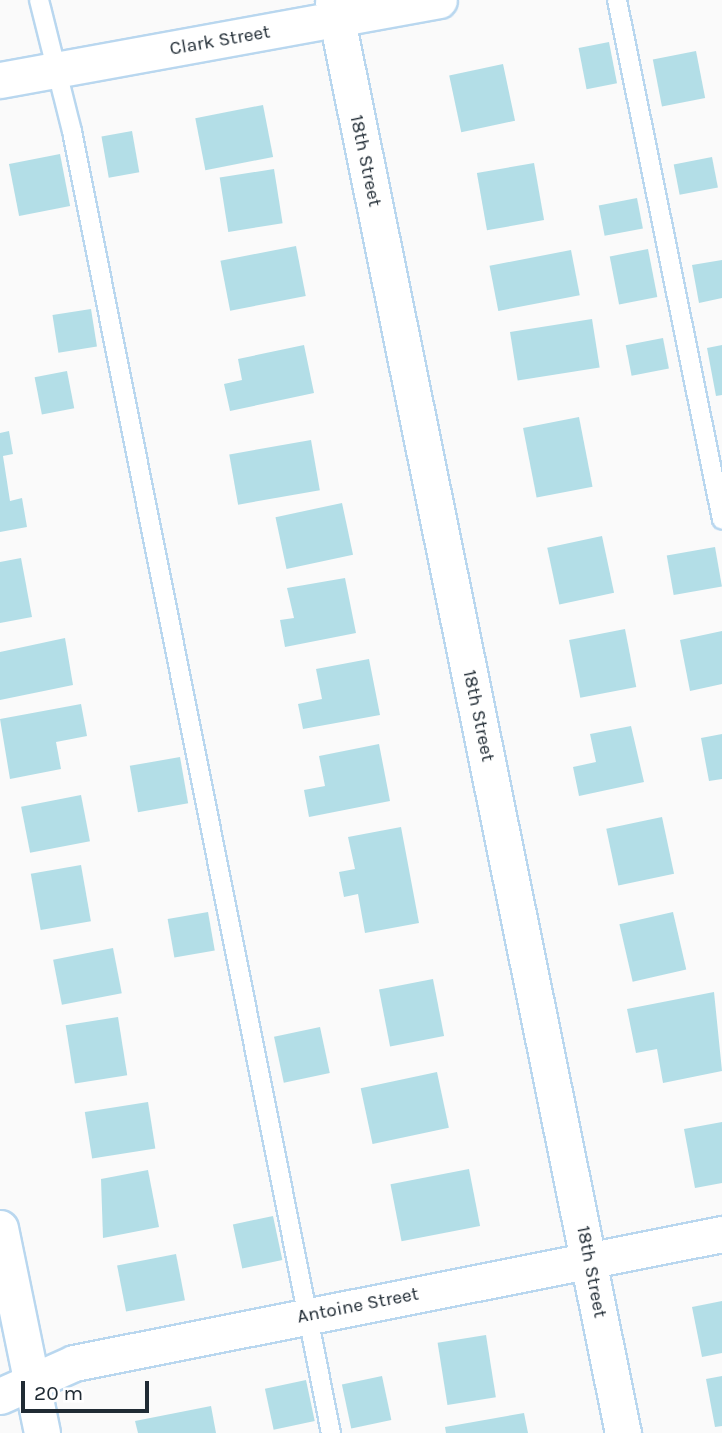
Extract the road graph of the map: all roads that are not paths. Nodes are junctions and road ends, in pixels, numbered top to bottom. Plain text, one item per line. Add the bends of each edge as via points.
1 (39, 0) edge
2 (439, 0) edge
3 (617, 0) edge
4 (335, 10) edge
5 (53, 71) junction
6 (0, 80) edge
7 (722, 520) edge
8 (0, 1228) edge
9 (722, 1234) edge
10 (589, 1260) junction
11 (307, 1317) junction
12 (32, 1381) junction
13 (0, 1396) edge
14 (42, 1433) edge
15 (331, 1433) edge
16 (623, 1433) edge

1 - 5 lane
2 - 4 street, Clark Street
3 - 7 lane
4 - 5 street, Clark Street
4 - 10 street, 18th Street
5 - 6 street, Clark Street
5 - 11 lane via 72,131
8 - 12 street
9 - 10 street, Antoine Street
10 - 11 street, Antoine Street
10 - 16 street, 18th Street
11 - 12 street, Antoine Street via 74,1363
11 - 15 lane
12 - 13 street, Antoine Street
12 - 14 street

